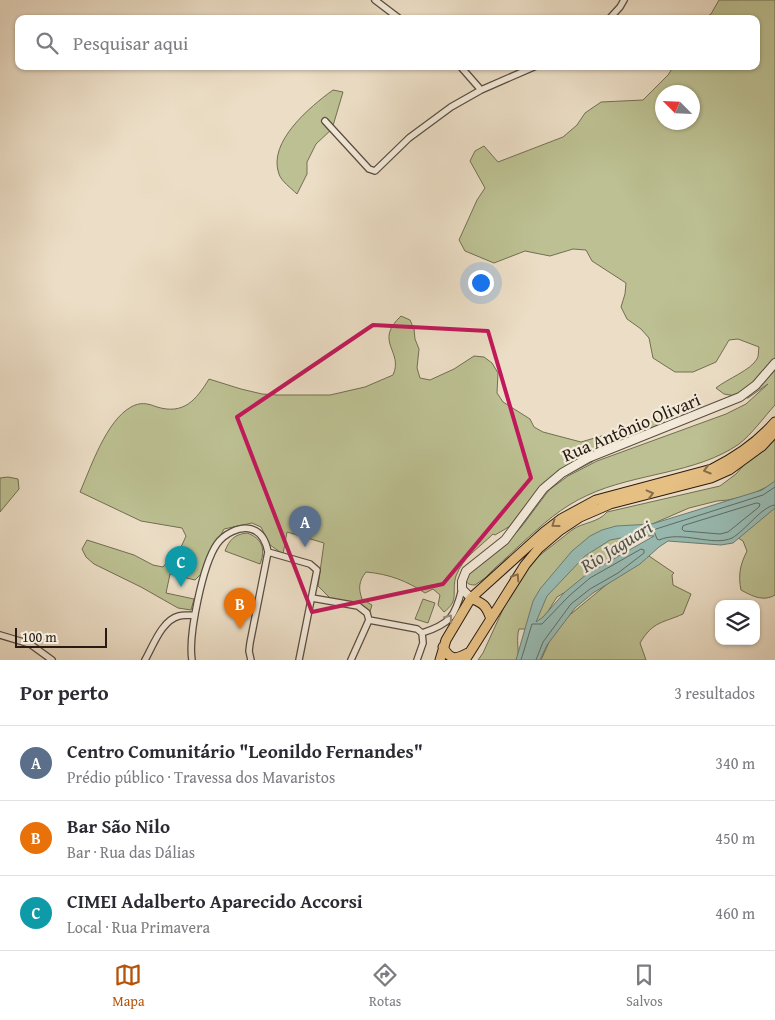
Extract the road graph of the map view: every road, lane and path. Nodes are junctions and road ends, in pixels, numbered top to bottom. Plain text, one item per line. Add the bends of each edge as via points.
1 (375, 0) edge
2 (624, 0) edge
3 (395, 15) edge
4 (613, 15) edge
5 (464, 70) edge
6 (527, 70) edge
7 (481, 90) junction
8 (325, 120) dead end
9 (775, 363) edge
10 (775, 422) edge
11 (775, 432) edge
12 (268, 552) junction
13 (462, 589) junction
14 (312, 598) junction
15 (471, 598) junction
16 (195, 615) junction
17 (491, 619) junction
18 (369, 620) junction
19 (422, 633) junction
20 (0, 635) edge
21 (443, 647) junction
22 (467, 656) edge
23 (52, 660) edge
24 (145, 660) edge
25 (192, 660) edge
26 (251, 660) edge
27 (299, 660) edge
28 (351, 660) edge
29 (417, 660) edge
30 (440, 660) edge

1 - 3 street
2 - 4 street
5 - 7 street
6 - 7 street
7 - 8 street via 440,114 402,144 378,170 372,171
9 - 13 street, Rua Antônio Olivari via 756,385 740,397 588,458 562,473 543,489 505,540 466,571
10 -> 15 main road via 750,447 712,469 596,500 561,519
17 -> 11 main road via 515,579 539,548 558,531 610,504 711,478 729,470 762,446
12 - 14 street via 310,564 317,570
12 - 16 street via 264,538 250,529 240,529 221,540 208,566
12 - 26 street via 250,643
13 - 15 street
19 -> 13 street via 446,623 453,615
14 - 18 street via 358,606 367,613
14 - 27 street
15 - 17 main road via 483,603
15 - 21 main road
16 - 24 street via 170,620
16 - 25 street
17 - 22 main road
18 - 19 street via 417,629
18 - 28 street
19 - 29 street via 423,643
20 - 23 street via 30,644
21 - 22 main road via 455,659
21 - 30 main road

